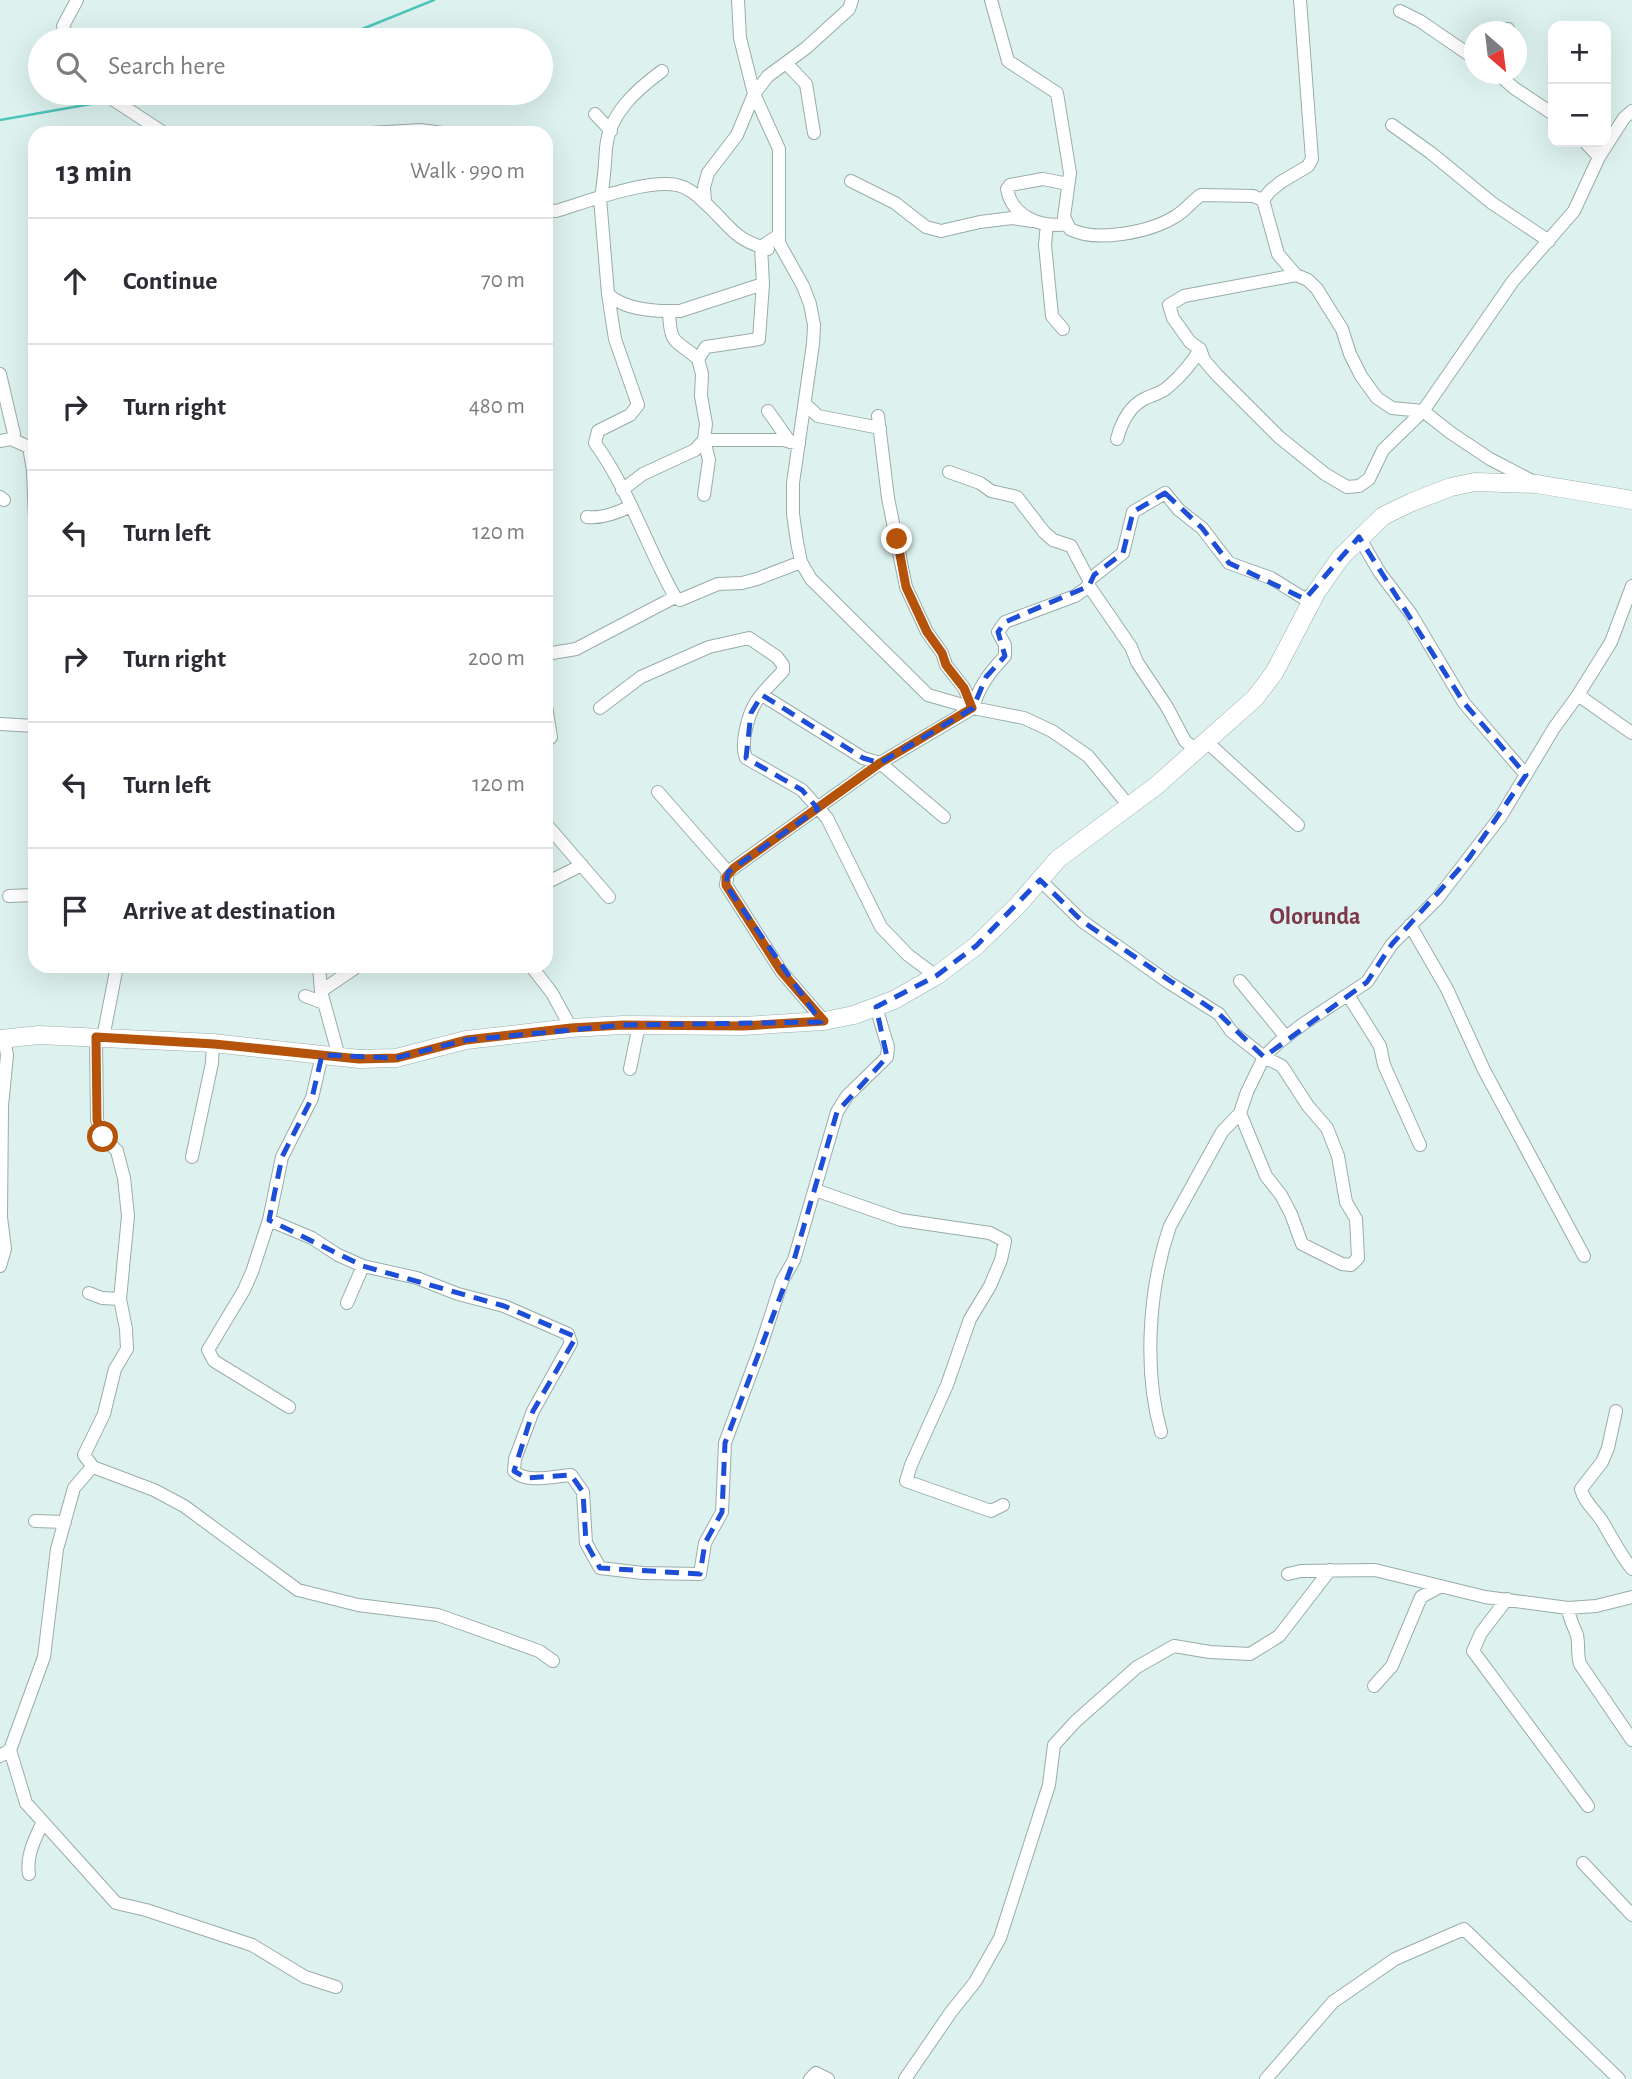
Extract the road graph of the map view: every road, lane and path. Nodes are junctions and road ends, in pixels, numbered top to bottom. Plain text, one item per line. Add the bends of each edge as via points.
1 (77, 0) edge
2 (738, 0) edge
3 (852, 0) edge
4 (991, 0) edge
5 (1300, 0) edge
6 (1400, 11) dead end
7 (64, 28) edge
8 (1464, 51) edge
9 (786, 63) junction
10 (662, 71) dead end
11 (1509, 84) edge
12 (754, 94) junction
13 (121, 105) edge
14 (1548, 111) edge
15 (1632, 111) edge
16 (595, 114) dead end
17 (1392, 125) dead end
18 (154, 126) edge
19 (611, 131) junction
20 (814, 133) dead end
21 (1590, 147) edge
22 (1599, 157) junction
23 (851, 181) dead end
24 (1068, 184) junction
25 (601, 197) junction
26 (1264, 200) junction
27 (705, 202) junction
28 (553, 211) edge
29 (1032, 222) junction
30 (1047, 224) junction
31 (1067, 224) junction
32 (779, 235) junction
33 (1549, 241) junction
34 (761, 247) junction
35 (783, 253) junction
36 (1296, 275) junction
37 (763, 284) junction
38 (608, 294) junction
39 (670, 312) junction
40 (1063, 328) dead end
41 (1200, 349) junction
42 (698, 359) junction
43 (0, 374) edge
44 (805, 404) junction
45 (768, 411) dead end
46 (1423, 411) junction
47 (1117, 439) dead end
48 (6, 440) edge
49 (704, 440) junction
50 (795, 443) junction
51 (28, 447) edge
52 (949, 472) dead end
53 (1537, 484) junction
54 (622, 491) junction
55 (704, 495) dead end
56 (1632, 500) edge
57 (631, 506) junction
58 (587, 517) dead end
59 (1359, 537) junction
60 (801, 562) junction
61 (1089, 583) junction
62 (1632, 586) edge
63 (1317, 591) junction
64 (675, 597) junction
65 (553, 653) edge
66 (762, 695) junction
67 (1578, 695) junction
68 (600, 708) dead end
69 (972, 708) junction
70 (0, 724) edge
71 (28, 726) edge
72 (1632, 733) edge
73 (1202, 746) junction
74 (880, 763) junction
75 (1526, 775) junction
76 (658, 792) dead end
77 (1129, 806) junction
78 (818, 809) junction
79 (943, 817) dead end
80 (1298, 825) dead end
81 (553, 832) edge
82 (582, 865) junction
83 (728, 872) junction
84 (553, 880) edge
85 (1040, 880) junction
86 (28, 895) edge
87 (9, 896) dead end
88 (609, 897) dead end
89 (1410, 925) junction
90 (115, 973) edge
91 (320, 973) edge
92 (350, 973) edge
93 (536, 973) edge
94 (936, 976) junction
95 (1240, 981) dead end
96 (1348, 995) junction
97 (305, 996) dead end
98 (323, 997) junction
99 (876, 1007) junction
100 (824, 1021) junction
101 (639, 1025) junction
102 (571, 1028) junction
103 (99, 1037) junction
104 (1286, 1037) junction
105 (2, 1038) edge
106 (214, 1044) junction
107 (330, 1056) junction
108 (1264, 1056) junction
109 (629, 1069) dead end
110 (1240, 1113) junction
111 (1420, 1145) dead end
112 (192, 1157) dead end
113 (815, 1190) junction
114 (269, 1220) junction
115 (1584, 1255) dead end
116 (363, 1266) junction
117 (0, 1267) edge
118 (89, 1293) dead end
119 (120, 1299) junction
120 (347, 1303) dead end
121 (289, 1406) dead end
122 (1616, 1411) dead end
123 (1161, 1432) dead end
124 (92, 1467) junction
125 (1003, 1505) dead end
126 (35, 1521) dead end
127 (65, 1522) junction
128 (1632, 1569) edge
129 (1330, 1570) junction
130 (1288, 1574) dead end
131 (1441, 1586) junction
132 (1632, 1597) edge
133 (1507, 1600) junction
134 (1568, 1608) junction
135 (553, 1661) dead end
136 (1374, 1686) dead end
137 (1632, 1740) edge
138 (5, 1753) edge
139 (1588, 1806) dead end
140 (43, 1822) junction
141 (1583, 1863) dead end
142 (29, 1874) dead end
143 (1632, 1915) edge
144 (336, 1987) dead end
145 (810, 2079) edge
146 (828, 2079) edge
147 (905, 2079) edge
148 (1266, 2079) edge
149 (1619, 2079) edge

1 - 7 street
2 - 12 street via 740,38
3 - 9 street via 849,9
4 - 24 street via 1008,61 1057,93
5 - 26 street via 1312,159
6 - 8 street
9 - 12 street
9 - 20 street via 806,84
10 - 19 street via 630,98
11 - 14 street
12 - 27 street via 737,135 708,173
12 - 32 street via 779,149
13 - 18 street
15 - 22 street
16 - 19 street
17 - 33 street
19 - 25 street
21 - 22 street
22 - 33 street via 1574,211
23 - 29 street via 895,203 926,227 941,231 1012,218
24 - 29 street via 1043,179 1010,185 1008,195
24 - 31 street
25 - 27 street via 678,185
25 - 28 street
25 - 38 street
26 - 31 street via 1201,195 1173,218 1117,235 1074,232
26 - 36 street via 1278,254
27 - 34 street via 738,237
29 - 30 street
30 - 31 street
30 - 40 street via 1052,316
32 - 34 street
32 - 35 street
33 - 46 street via 1513,281
34 - 35 street
34 - 37 street
35 - 44 street via 803,286 814,325
36 - 41 street via 1184,296 1169,305 1184,334
36 - 46 street via 1317,289 1332,311 1361,376 1377,398 1392,408
37 - 39 street
37 - 42 street via 759,339 706,347
38 - 39 street via 615,301
38 - 54 street via 615,339 638,405 630,415 598,431 595,443
39 - 42 street via 676,344
41 - 46 street via 1217,375 1279,437 1347,488 1368,479 1383,450
41 - 47 street via 1167,389 1132,409
42 - 49 street
43 - 48 street via 14,434
44 - 50 street
44 - 69 street via 818,416 879,422 889,505 906,587
45 - 50 street
46 - 53 street via 1490,459
48 - 51 street
49 - 50 street
49 - 54 street via 695,450 643,474
49 - 55 street via 709,460
50 - 60 street via 793,514
52 - 61 street via 990,491 1017,497 1044,532 1070,546
53 - 56 street
53 - 59 street via 1475,482 1451,487 1383,516
54 - 57 street
57 - 58 street
57 - 64 street
59 - 63 street
59 - 75 street via 1464,703
60 - 64 street via 749,581 718,584 689,598
60 - 69 street via 830,599 928,695
61 - 63 street via 1123,553 1133,512 1165,494 1202,528 1229,563 1271,578 1305,598
61 - 69 street via 1075,596 1005,622 998,632 1005,656 986,677
61 - 73 street via 1185,741
62 - 67 street via 1611,642
63 - 73 street via 1274,673 1255,698
64 - 65 street via 576,649
66 - 68 street via 783,665 748,638 709,647 641,677
66 - 74 street via 863,758
66 - 78 street via 751,713 746,758 802,790
67 - 72 street
67 - 75 street
69 - 74 street
69 - 77 street via 1024,718 1052,731 1079,748
70 - 71 street
73 - 77 street
73 - 80 street
74 - 78 street
74 - 79 street
75 - 89 street via 1469,858
76 - 83 street
77 - 85 street via 1058,859
78 - 83 street
78 - 94 street via 827,818 881,927 908,956
81 - 82 street
82 - 84 street
82 - 88 street
83 - 100 street via 726,885 775,961
85 - 94 street via 976,946
85 - 108 street via 1082,921 1219,1014 1231,1031
86 - 87 street
89 - 96 street via 1367,982
89 - 115 street
90 - 103 street
91 - 98 street
92 - 98 street
93 - 102 street
94 - 99 street
95 - 104 street
96 - 104 street
96 - 111 street via 1380,1046
97 - 98 street
98 - 107 street
99 - 100 street
99 - 113 street via 887,1057 837,1112
100 - 101 street
101 - 102 street
101 - 109 street
102 - 107 street via 466,1040 397,1058
103 - 105 street
103 - 106 street
103 - 119 street via 97,1120 103,1137 117,1151 128,1216
104 - 108 street
105 - 117 street via 7,1055 2,1106 5,1249
106 - 107 street
106 - 112 street
107 - 114 street via 282,1157
108 - 110 street
108 - 110 street via 1282,1066 1326,1128 1338,1156 1346,1202 1356,1219 1357,1258 1351,1265 1302,1244
110 - 123 street via 1222,1132 1165,1241 1150,1326 1151,1371
113 - 116 street via 794,1260 782,1281 725,1443 722,1511 705,1543 700,1574 600,1568 586,1543 583,1492 571,1475 526,1478 514,1471 533,1411 569,1349 568,1334 504,1306
113 - 125 street via 901,1220 990,1234 1005,1241 1001,1260 970,1319 906,1481 991,1511
114 - 116 street
114 - 121 street via 244,1290 208,1350 214,1362
116 - 120 street
118 - 119 street
119 - 124 street via 127,1349 115,1369 104,1414 84,1455
122 - 128 street via 1608,1448 1581,1493
124 - 127 street via 74,1488
124 - 135 street via 184,1506 298,1590 358,1605 438,1615 539,1651
126 - 127 street
127 - 138 street via 57,1549 44,1657
129 - 130 street
129 - 131 street via 1375,1570
129 - 147 street via 1279,1636 1250,1654 1174,1646 1137,1667 1054,1745 1049,1785 1000,1938 975,1982
131 - 133 street
131 - 136 street via 1421,1597 1392,1666
132 - 134 street
133 - 134 street
133 - 139 street via 1473,1651
134 - 137 street via 1578,1637 1580,1664
138 - 140 street via 26,1803
140 - 142 street via 27,1865
140 - 144 street via 116,1903 252,1945 305,1977
141 - 143 street
145 - 146 street via 816,2073
148 - 149 street via 1333,2002 1395,1959 1464,1929

